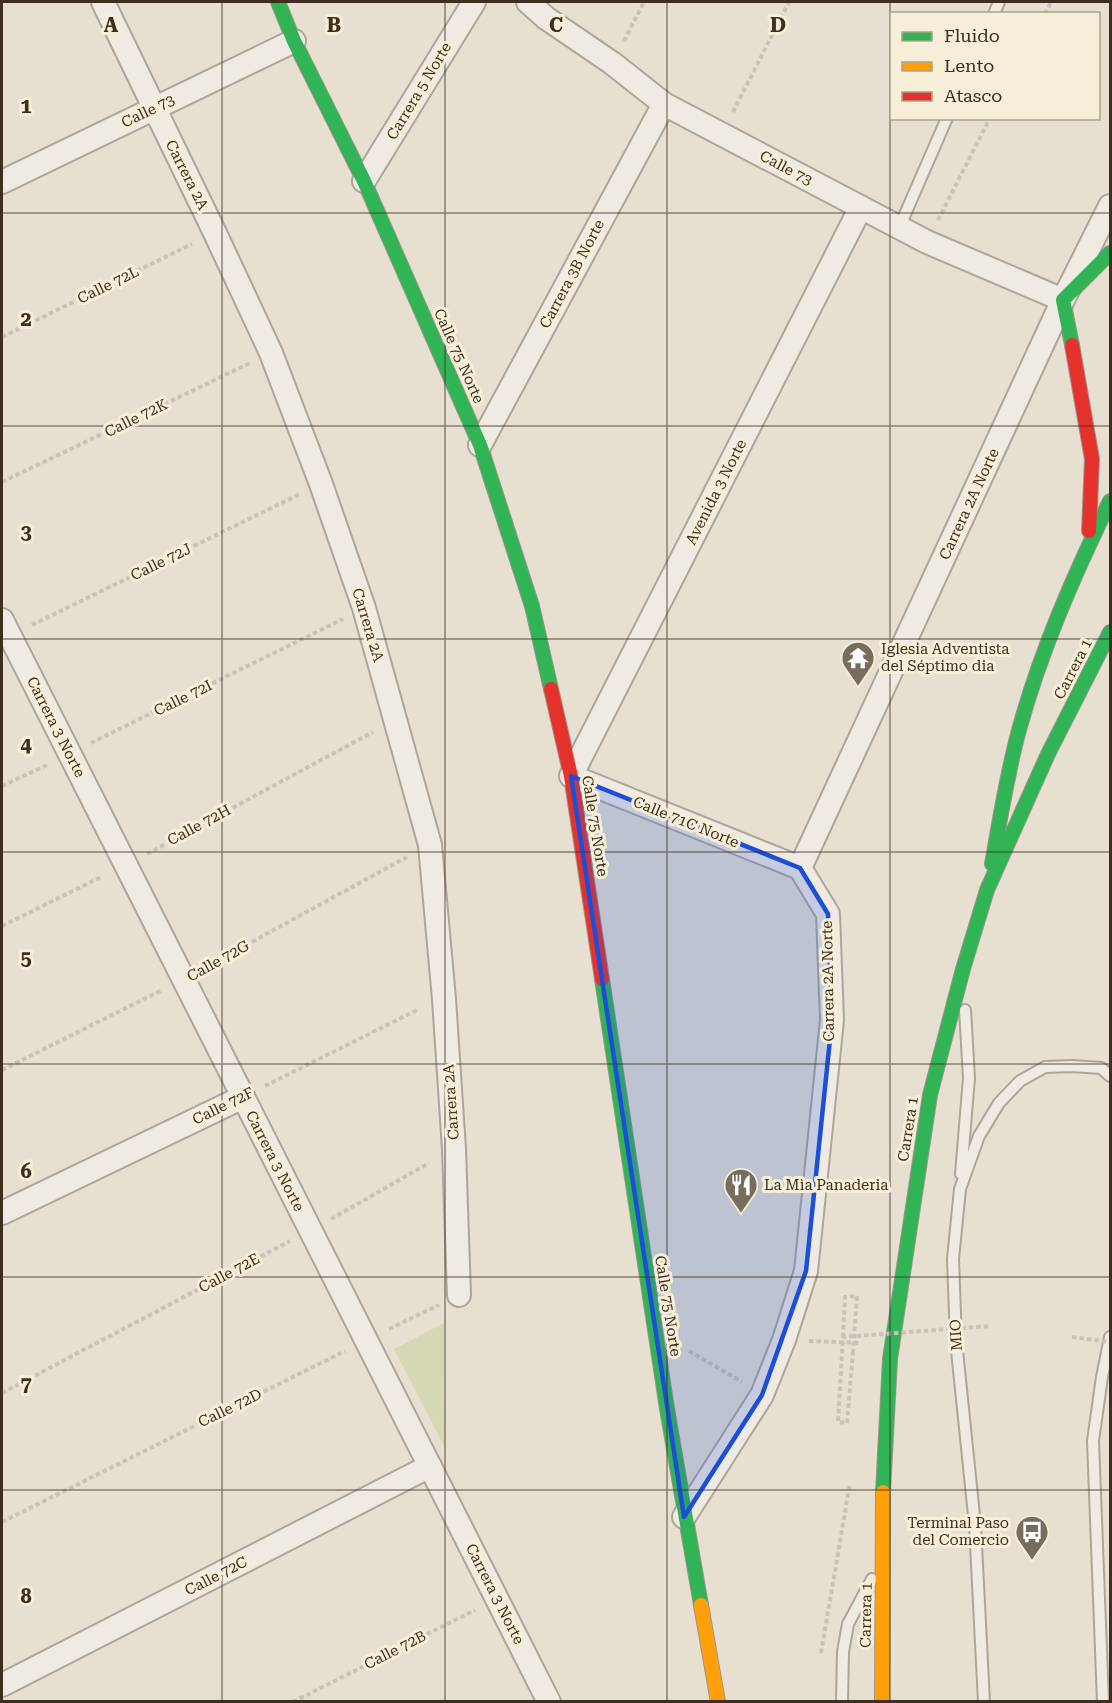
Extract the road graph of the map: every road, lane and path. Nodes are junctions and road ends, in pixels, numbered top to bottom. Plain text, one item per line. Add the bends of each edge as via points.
1 (103, 2) edge
2 (278, 2) edge
3 (474, 2) edge
4 (528, 2) edge
5 (644, 2) edge
6 (789, 2) edge
7 (294, 41) junction
8 (612, 63) junction
9 (664, 104) junction
10 (153, 108) junction
11 (946, 120) edge
12 (989, 120) edge
13 (721, 134) junction
14 (364, 181) junction
15 (2, 182) edge
16 (1110, 206) edge
17 (861, 207) junction
18 (899, 228) junction
19 (215, 233) junction
20 (927, 242) junction
21 (1110, 253) edge
22 (1063, 300) junction
23 (2, 337) edge
24 (271, 353) junction
25 (480, 445) junction
26 (2, 482) edge
27 (321, 484) junction
28 (1110, 501) edge
29 (1087, 550) junction
30 (364, 608) junction
31 (5, 628) edge
32 (1110, 632) edge
33 (395, 720) junction
34 (69, 754) junction
35 (571, 776) junction
36 (2, 786) edge
37 (430, 845) junction
38 (126, 865) junction
39 (800, 868) junction
40 (987, 890) junction
41 (2, 927) edge
42 (963, 969) junction
43 (183, 980) junction
44 (444, 999) junction
45 (2, 1070) edge
46 (1110, 1076) edge
47 (243, 1097) junction
48 (454, 1149) junction
49 (960, 1189) junction
50 (2, 1214) edge
51 (310, 1230) junction
52 (459, 1294) joint
53 (990, 1326) dead end
54 (1072, 1336) dead end
55 (843, 1337) junction
56 (1110, 1337) edge
57 (367, 1340) junction
58 (784, 1340) junction
59 (657, 1342) junction
60 (1110, 1342) edge
61 (854, 1343) junction
62 (867, 1343) dead end
63 (751, 1387) dead end
64 (2, 1393) edge
65 (430, 1466) junction
66 (851, 1478) dead end
67 (684, 1517) junction
68 (2, 1522) edge
69 (883, 1557) junction
70 (497, 1598) junction
71 (821, 1656) dead end
72 (2, 1685) edge
73 (293, 1701) edge
74 (549, 1701) edge
75 (718, 1701) edge
76 (842, 1701) edge
77 (882, 1701) edge
78 (984, 1701) edge
79 (1103, 1701) edge

1 - 10 street, Carrera 2A
2 - 7 main road, Calle 75 Norte
3 - 14 street, Carrera 5 Norte
4 - 8 street, Calle 73
5 - 8 path
6 - 13 path
7 - 10 street, Calle 73
7 - 14 main road, Calle 75 Norte
8 - 9 street, Calle 73
9 - 13 street, Calle 73
9 - 25 street, Carrera 3B Norte
10 - 15 street, Calle 73
10 - 19 street, Carrera 2A
11 - 18 lane
12 - 20 path
13 - 17 street, Calle 73
14 - 25 main road, Calle 75 Norte
16 - 22 street, Carrera 2A Norte
17 - 18 street, Calle 73
17 - 35 street, Avenida 3 Norte
18 - 20 street, Calle 73
19 - 23 path, Calle 72L
19 - 24 street, Carrera 2A
20 - 22 street, Calle 73
21 - 22 main road
22 - 29 main road via 1092,459
22 - 39 street, Carrera 2A Norte
24 - 26 path, Calle 72K
24 - 27 street, Carrera 2A
25 - 35 main road, Calle 75 Norte via 532,606
27 - 30 street, Carrera 2A
27 - 31 path, Calle 72J
28 - 29 main road
29 - 40 main road via 1040,664 1020,727
30 - 33 street, Carrera 2A
30 - 34 path, Calle 72I
31 - 34 street, Carrera 3 Norte
32 - 40 main road, Carrera 1 via 1048,754
33 - 37 street, Carrera 2A
33 - 38 path, Calle 72H
34 - 36 path, Calle 72I
34 - 38 street, Carrera 3 Norte
35 - 39 street, Calle 71C Norte
35 - 59 main road, Calle 75 Norte
37 - 43 path, Calle 72G
37 - 44 street, Carrera 2A
38 - 41 path, Calle 72H
38 - 43 street, Carrera 3 Norte
39 - 58 street, Carrera 2A Norte via 828,914 832,1020 806,1271
40 - 42 main road, Carrera 1
42 - 49 lane via 969,1078
42 - 69 main road, Carrera 1 via 930,1095 890,1359
43 - 45 path, Calle 72G
43 - 47 street, Carrera 3 Norte
44 - 47 path, Calle 72F
44 - 48 street, Carrera 2A
46 - 49 lane, MIO via 1101,1068 1045,1067 1020,1081 999,1103 979,1136
47 - 50 street, Calle 72F
47 - 51 street, Carrera 3 Norte
48 - 51 path, Calle 72E
48 - 52 street, Carrera 2A
49 - 78 lane, MIO via 952,1259 975,1525
51 - 57 street, Carrera 3 Norte
51 - 64 path, Calle 72E
52 - 57 path, Calle 72D
53 - 55 path, bridge
54 - 60 path, bridge
55 - 61 path via 845,1296 857,1296
55 - 61 path, bridge via 838,1422 848,1422
56 - 79 lane via 1093,1441
57 - 65 street, Carrera 3 Norte
57 - 68 path, Calle 72D
58 - 61 path
58 - 67 street, Carrera 2A Norte via 762,1395
59 - 63 path via 671,1341
59 - 67 main road, Calle 75 Norte
61 - 62 path
65 - 70 street, Carrera 3 Norte
65 - 72 street, Calle 72C
66 - 71 path
67 - 75 main road, Calle 75 Norte
69 - 76 lane via 848,1624
69 - 77 main road, Carrera 1
70 - 73 path, Calle 72B
70 - 74 street, Carrera 3 Norte

